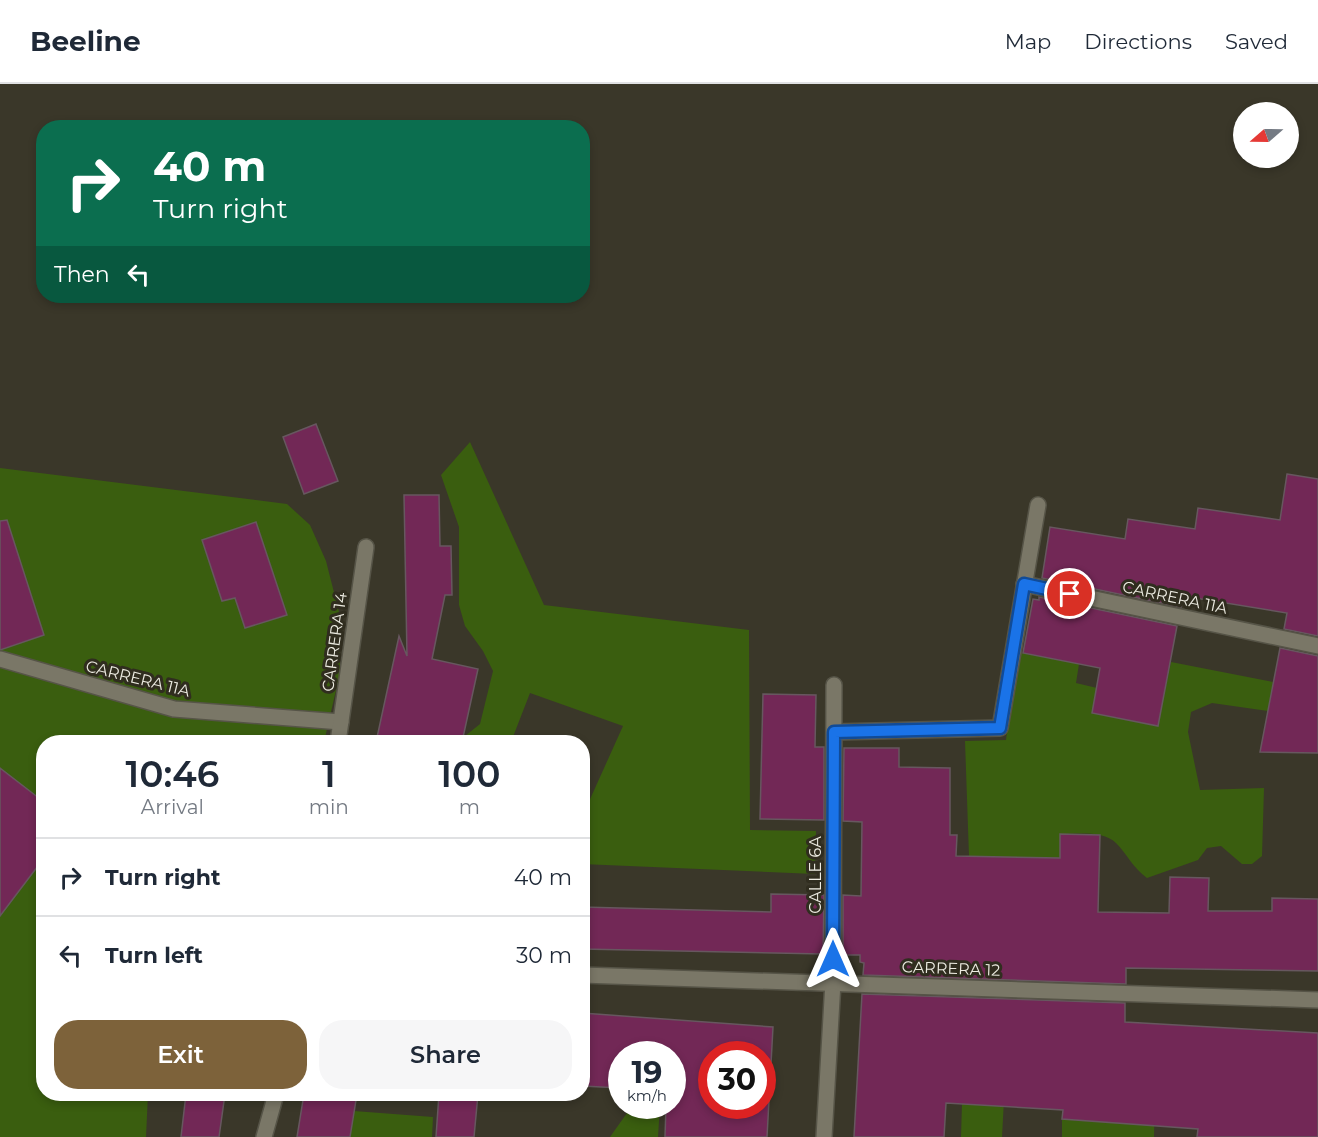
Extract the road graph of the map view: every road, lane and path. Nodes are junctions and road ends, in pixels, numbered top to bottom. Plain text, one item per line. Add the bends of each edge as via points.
1 (1038, 505) dead end
2 (366, 547) dead end
3 (1024, 584) junction
4 (1318, 646) edge
5 (0, 658) edge
6 (834, 685) dead end
7 (341, 722) junction
8 (834, 732) junction
9 (339, 735) edge
10 (590, 975) edge
11 (833, 982) junction
12 (1318, 1000) edge
13 (274, 1101) edge
14 (264, 1137) edge
15 (824, 1137) edge

1 - 3 street
2 - 7 street, CARRERA 14
3 - 4 street, CARRERA 11A
3 - 8 street via 1000,728
5 - 7 street, CARRERA 11A via 174,709
6 - 8 street, CALLE 6A
7 - 9 street, CARRERA 14
8 - 11 street, CALLE 6A
10 - 11 street, CARRERA 12
11 - 12 street, CARRERA 12
11 - 15 street, CALLE 6A
13 - 14 street

